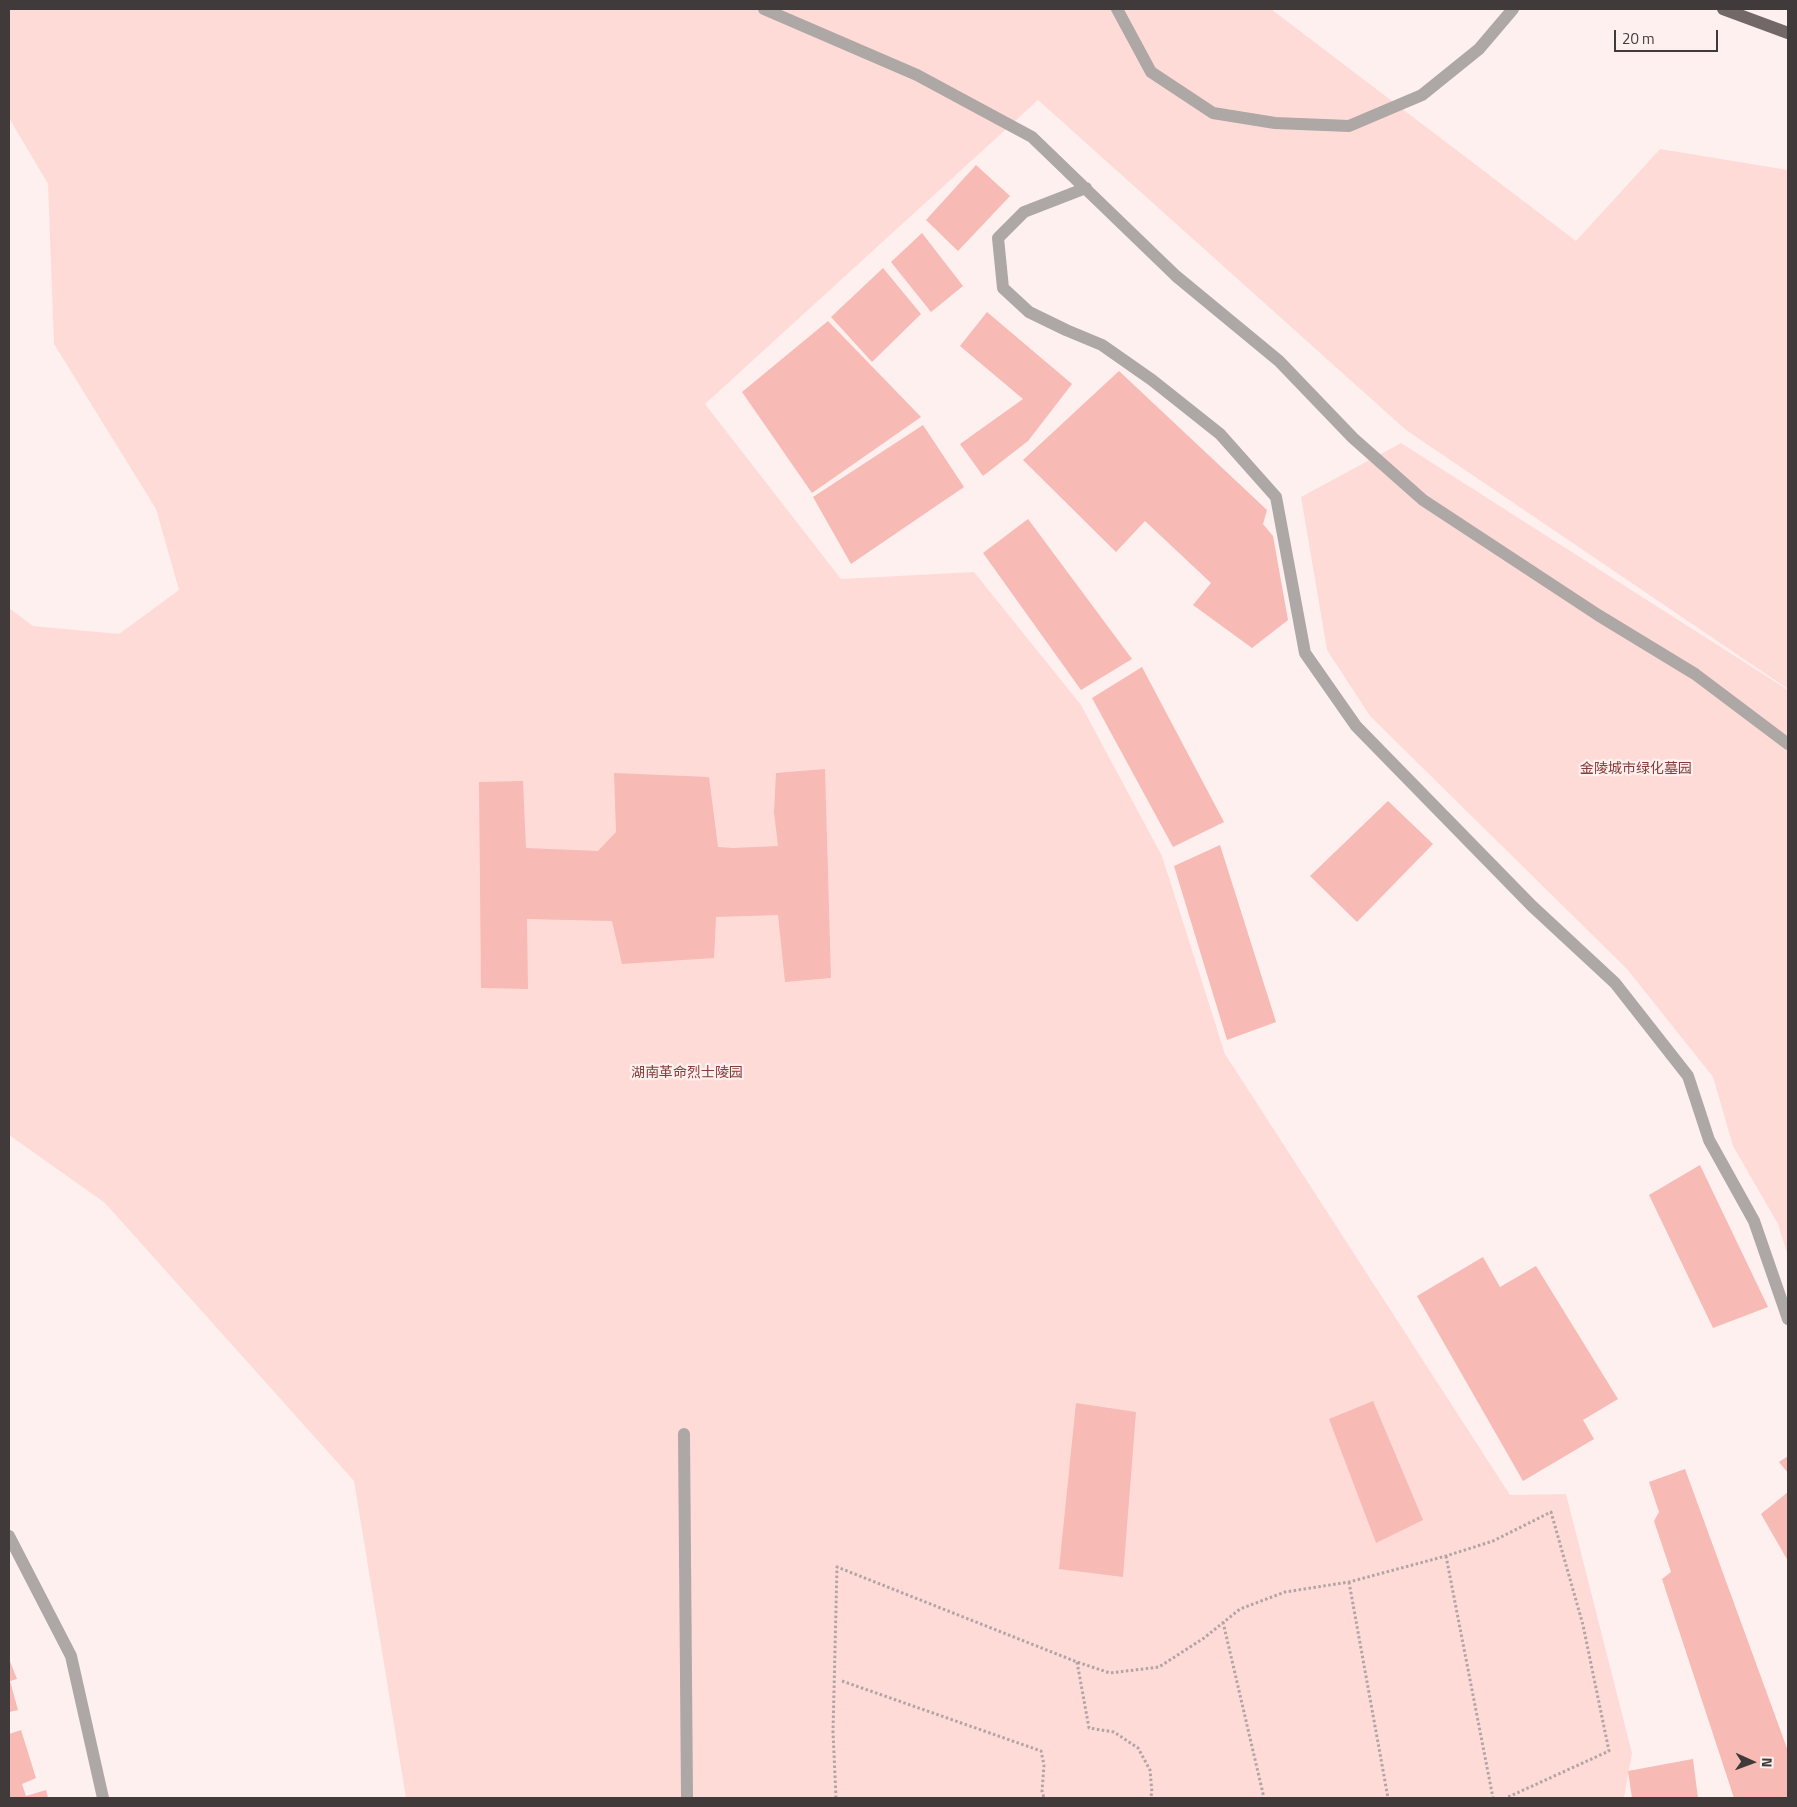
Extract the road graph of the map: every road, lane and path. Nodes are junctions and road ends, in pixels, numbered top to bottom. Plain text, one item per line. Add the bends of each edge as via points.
1 (764, 9) edge
2 (1117, 9) edge
3 (1513, 9) edge
4 (1724, 9) edge
5 (1788, 33) edge
6 (1086, 188) junction
7 (1788, 744) edge
8 (1788, 1318) edge
9 (684, 1434) dead end
10 (9, 1536) edge
11 (1446, 1556) junction
12 (1349, 1582) junction
13 (1224, 1622) junction
14 (1077, 1662) junction
15 (842, 1681) dead end
16 (103, 1798) edge
17 (687, 1798) edge
18 (836, 1798) edge
19 (1044, 1798) edge
20 (1150, 1798) edge
21 (1264, 1798) edge
22 (1388, 1798) edge
23 (1493, 1798) edge
24 (1506, 1798) edge

1 - 6 street via 917,75 1032,136
2 - 3 street via 1151,72 1213,113 1275,122 1349,126 1422,96 1478,49
4 - 5 main road
6 - 7 street via 1176,276 1279,361 1353,438 1423,500 1598,615 1696,674
6 - 8 street via 1024,212 998,238 1003,288 1029,312 1102,345 1152,380 1220,434 1276,497 1305,653 1356,726 1532,906 1615,983 1688,1076 1709,1140 1754,1221
9 - 17 street
10 - 16 street via 71,1656
11 - 12 path
11 - 23 path
11 - 24 path via 1493,1541 1551,1512 1583,1625 1609,1751
12 - 13 path via 1284,1592 1240,1609
12 - 22 path
13 - 14 path via 1159,1667 1110,1673
13 - 21 path
14 - 18 path via 837,1566 833,1732
14 - 20 path via 1089,1728 1114,1732 1138,1748 1150,1770
15 - 19 path via 1041,1751

